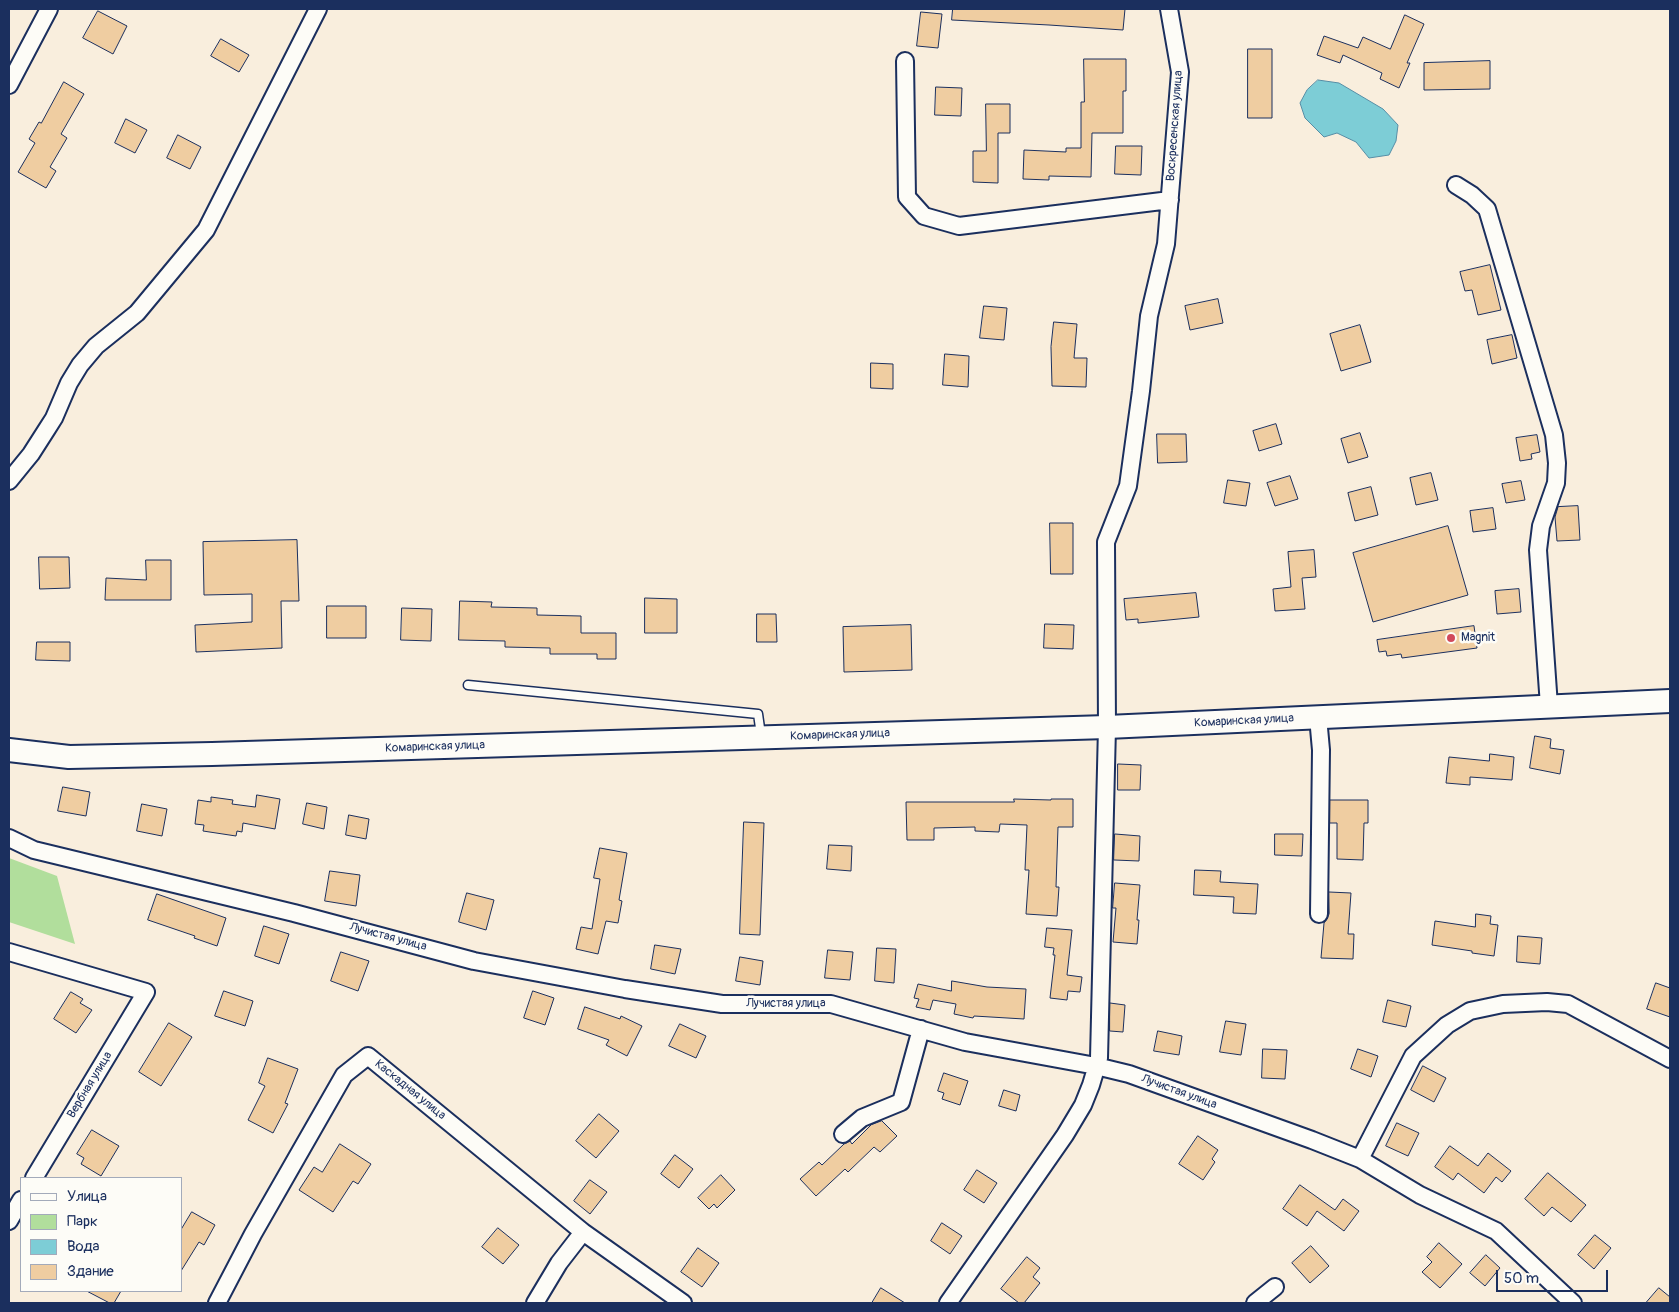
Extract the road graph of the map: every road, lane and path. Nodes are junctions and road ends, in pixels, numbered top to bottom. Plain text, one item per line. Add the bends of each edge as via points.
1 (49, 9) edge
2 (318, 9) edge
3 (1169, 9) edge
4 (905, 61) dead end
5 (9, 85) edge
6 (1456, 186) dead end
7 (1170, 200) junction
8 (9, 481) edge
9 (468, 685) dead end
10 (1670, 701) edge
11 (1549, 706) junction
12 (1318, 717) junction
13 (1107, 727) junction
14 (761, 737) junction
15 (9, 750) edge
16 (9, 838) edge
17 (1319, 914) dead end
18 (9, 952) edge
19 (921, 1029) junction
20 (1670, 1059) edge
21 (1096, 1066) junction
22 (843, 1134) dead end
23 (1360, 1159) junction
24 (35, 1177) edge
25 (20, 1202) edge
26 (9, 1221) edge
27 (582, 1232) junction
28 (1275, 1287) dead end
29 (217, 1303) edge
30 (535, 1303) edge
31 (683, 1303) edge
32 (949, 1303) edge
33 (1255, 1303) edge
34 (1573, 1303) edge

1 - 5 street
2 - 8 street via 206,230 137,313 96,346 80,365 48,429
3 - 7 street, Воскресенская улица via 1180,72
4 - 7 street via 907,198 924,216 959,226
6 - 11 street via 1472,194 1487,209 1554,435 1556,483 1541,526 1538,550
7 - 13 street, Воскресенская улица via 1166,244 1149,316 1128,486 1106,542
9 - 14 lane via 758,714
10 - 11 street, Комаринская улица
11 - 12 street, Комаринская улица
12 - 13 street, Комаринская улица
12 - 17 street via 1321,750
13 - 14 street, Комаринская улица
13 - 21 street, Воскресенская улица
14 - 15 street, Комаринская улица via 69,757
16 - 19 street, Лучистая улица via 34,850 294,912 474,960 722,1004 831,1004
18 - 24 street, Вербная улица via 146,992
19 - 21 street, Лучистая улица via 965,1042
19 - 22 street via 901,1102 862,1118
20 - 23 street via 1568,1004 1503,1004 1470,1011 1447,1025 1413,1056
21 - 23 street, Лучистая улица via 1129,1074
21 - 32 street, Воскресенская улица via 1082,1105 1065,1135
23 - 34 street, Лучистая улица via 1420,1195 1496,1231
25 - 26 street
27 - 29 street, Каскадная улица via 368,1056 344,1075
27 - 30 street
27 - 31 street, Каскадная улица
28 - 33 street

